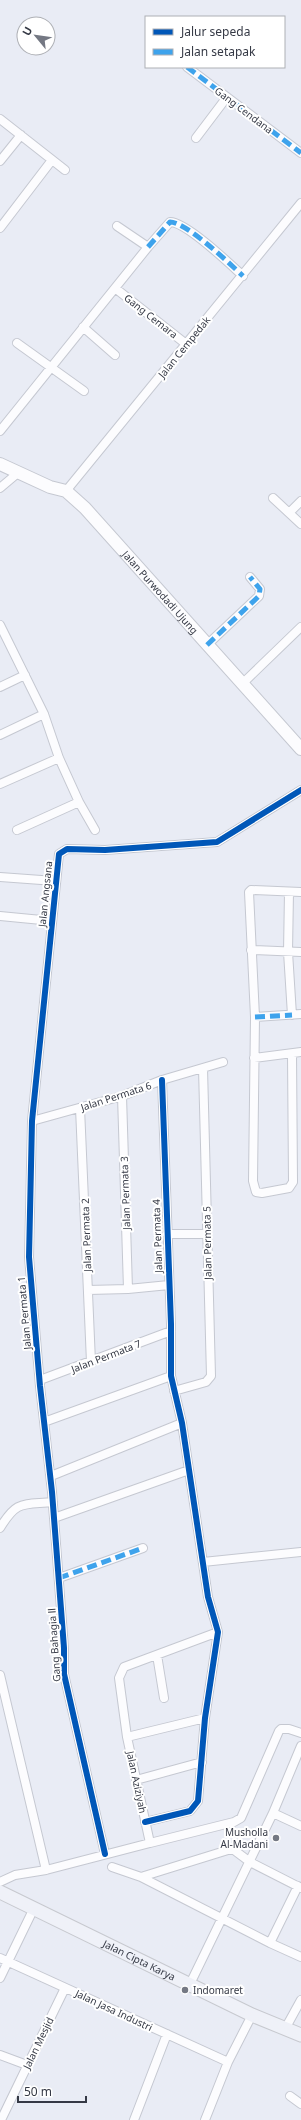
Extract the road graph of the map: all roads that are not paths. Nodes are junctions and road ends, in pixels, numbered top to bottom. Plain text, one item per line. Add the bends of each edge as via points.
1 (188, 68) edge
2 (227, 97) junction
3 (0, 119) edge
4 (20, 135) junction
5 (196, 138) dead end
6 (301, 153) edge
7 (52, 160) junction
8 (0, 162) edge
9 (65, 170) dead end
10 (301, 203) edge
11 (117, 226) dead end
12 (0, 228) edge
13 (148, 247) junction
14 (243, 276) junction
15 (115, 288) junction
16 (83, 327) junction
17 (17, 343) dead end
18 (186, 344) junction
19 (115, 355) dead end
20 (50, 367) junction
21 (84, 391) dead end
22 (0, 431) edge
23 (0, 464) edge
24 (19, 472) junction
25 (0, 488) edge
26 (66, 491) junction
27 (273, 498) dead end
28 (301, 501) edge
29 (289, 513) junction
30 (301, 524) edge
31 (250, 577) dead end
32 (0, 625) edge
33 (301, 627) edge
34 (3, 638) edge
35 (207, 645) junction
36 (25, 675) junction
37 (242, 684) junction
38 (0, 687) edge
39 (44, 714) junction
40 (0, 735) edge
41 (301, 749) edge
42 (59, 758) junction
43 (0, 784) edge
44 (301, 790) edge
45 (79, 802) junction
46 (17, 830) dead end
47 (95, 830) dead end
48 (0, 877) edge
49 (55, 881) junction
50 (289, 892) junction
51 (301, 892) edge
52 (0, 916) edge
53 (52, 921) junction
54 (251, 950) junction
55 (288, 952) junction
56 (301, 952) edge
57 (301, 1014) edge
58 (292, 1015) junction
59 (255, 1017) junction
60 (301, 1052) edge
61 (292, 1054) junction
62 (254, 1058) junction
63 (223, 1062) dead end
64 (203, 1068) junction
65 (162, 1080) junction
66 (122, 1096) junction
67 (80, 1108) junction
68 (297, 1117) edge
69 (32, 1121) junction
70 (167, 1234) junction
71 (206, 1234) junction
72 (170, 1285) junction
73 (128, 1289) junction
74 (88, 1290) junction
75 (171, 1331) junction
76 (91, 1362) junction
77 (171, 1376) junction
78 (40, 1380) junction
79 (174, 1391) junction
80 (44, 1422) junction
81 (182, 1423) junction
82 (189, 1470) junction
83 (50, 1476) junction
84 (53, 1502) junction
85 (54, 1518) junction
86 (0, 1528) edge
87 (143, 1548) dead end
88 (301, 1552) edge
89 (203, 1562) junction
90 (59, 1578) junction
91 (218, 1632) junction
92 (156, 1655) junction
93 (0, 1675) edge
94 (164, 1698) dead end
95 (205, 1718) junction
96 (301, 1733) edge
97 (127, 1737) junction
98 (301, 1746) edge
99 (202, 1762) junction
100 (298, 1763) edge
101 (136, 1780) junction
102 (273, 1813) junction
103 (146, 1822) junction
104 (301, 1826) edge
105 (150, 1843) junction
106 (106, 1854) junction
107 (250, 1862) junction
108 (112, 1867) dead end
109 (46, 1870) junction
110 (142, 1877) junction
111 (0, 1882) edge
112 (299, 1887) edge
113 (0, 1892) edge
114 (34, 1908) junction
115 (221, 1918) junction
116 (270, 1943) junction
117 (301, 1957) edge
118 (0, 1958) edge
119 (8, 1962) junction
120 (0, 1978) edge
121 (190, 1984) junction
122 (65, 1988) junction
123 (301, 2000) edge
124 (252, 2015) junction
125 (286, 2029) junction
126 (167, 2034) junction
127 (301, 2035) edge
128 (0, 2055) edge
129 (228, 2062) junction
130 (28, 2065) junction
131 (290, 2096) dead end
132 (301, 2104) edge
133 (136, 2119) edge
134 (1, 2120) edge
135 (204, 2120) edge

1 - 2 street, Gang Cendana
2 - 5 street
2 - 6 street, Gang Cendana
3 - 4 street
4 - 7 street
4 - 8 street
7 - 9 street
7 - 12 street
10 - 14 street, Jalan Cempedak
11 - 13 street
13 - 14 street via 164,227 174,222 195,235
13 - 15 street
14 - 18 street, Jalan Cempedak
15 - 16 street
15 - 18 street, Gang Cemara
16 - 19 street
16 - 20 street
17 - 20 street
18 - 26 street, Jalan Cempedak
20 - 21 street
20 - 22 street
23 - 24 street, Jalan Purwodadi Ujung
24 - 25 street
24 - 26 street, Jalan Purwodadi Ujung
26 - 35 street, Jalan Purwodadi Ujung via 85,508
27 - 29 street
28 - 29 street
29 - 30 street
31 - 35 street via 260,589 259,596
32 - 34 street
33 - 37 street
34 - 36 street
35 - 37 street, Jalan Purwodadi Ujung
36 - 38 street
36 - 39 street
37 - 41 street, Jalan Purwodadi Ujung
39 - 40 street
39 - 42 street
42 - 43 street
42 - 45 street
44 - 49 street, Jalan Angsana via 217,842 105,850 67,849 59,854
45 - 46 street
45 - 47 street
48 - 49 street
49 - 53 street, Jalan Angsana
50 - 51 street
50 - 54 street via 250,891
50 - 55 street
52 - 53 street
53 - 69 street, Jalan Angsana
54 - 55 street
54 - 59 street
55 - 56 street
55 - 58 street
57 - 58 street
58 - 59 street
59 - 62 street
60 - 61 street
61 - 62 street
61 - 68 street
62 - 68 street via 253,1181 256,1192 269,1192 292,1185
63 - 64 street, Jalan Permata 6
64 - 65 street, Jalan Permata 6
64 - 71 street, Jalan Permata 5
65 - 66 street, Jalan Permata 6
65 - 70 street, Jalan Permata 4
66 - 67 street, Jalan Permata 6
66 - 73 street, Jalan Permata 3
67 - 69 street, Jalan Permata 6
67 - 74 street, Jalan Permata 2
69 - 78 street, Jalan Permata 1 via 29,1257
70 - 71 street
70 - 72 street, Jalan Permata 4
71 - 79 street, Jalan Permata 5 via 211,1376 206,1382
72 - 73 street
72 - 75 street, Jalan Permata 4
73 - 74 street
74 - 76 street, Jalan Permata 2
75 - 76 street, Jalan Permata 7
75 - 77 street, Jalan Permata 4
76 - 78 street, Jalan Permata 7
77 - 79 street, Jalan Permata 4
77 - 80 street
78 - 80 street, Jalan Permata 1
79 - 81 street, Jalan Permata 4
80 - 83 street, Jalan Permata 1
81 - 82 street, Jalan Permata 4
81 - 83 street
82 - 85 street
82 - 89 street, Jalan Permata 4
83 - 84 street, Jalan Permata 1
84 - 85 street, Gang Bahagia ll
84 - 86 street via 18,1506 8,1515
85 - 90 street, Gang Bahagia ll
87 - 90 street
88 - 89 street
89 - 91 street, Jalan Permata 4 via 208,1597
90 - 106 street, Gang Bahagia ll via 64,1674
91 - 92 street, Jalan Aziziyah
91 - 95 street
92 - 94 street
92 - 97 street, Jalan Aziziyah via 124,1667 121,1671 119,1678
93 - 109 street
95 - 97 street
95 - 99 street
96 - 105 street via 289,1729 279,1731 241,1818 234,1822
97 - 101 street, Jalan Aziziyah
98 - 100 street
99 - 101 street
99 - 103 street via 198,1801 195,1806 190,1811
100 - 102 street
101 - 103 street, Jalan Aziziyah
102 - 104 street
102 - 107 street
103 - 105 street, Jalan Aziziyah
105 - 106 street
106 - 109 street
107 - 110 street via 234,1850 228,1850
107 - 112 street
107 - 115 street
108 - 110 street
109 - 111 street via 15,1875
110 - 115 street
112 - 116 street
113 - 114 main road, Jalan Cipta Karya
114 - 119 street
114 - 121 main road, Jalan Cipta Karya
115 - 116 street
115 - 121 street
116 - 117 street
118 - 119 street, Jalan Jasa Industri
119 - 120 street
119 - 122 street, Jalan Jasa Industri
121 - 124 main road, Jalan Cipta Karya
122 - 126 street, Jalan Jasa Industri
122 - 130 street, Jalan Mesjid
123 - 125 street
124 - 125 main road, Jalan Cipta Karya
124 - 129 street
125 - 127 main road, Jalan Cipta Karya
126 - 129 street, Jalan Jasa Industri
126 - 133 street
128 - 130 street
129 - 135 street
130 - 134 street, Jalan Mesjid
131 - 132 street

